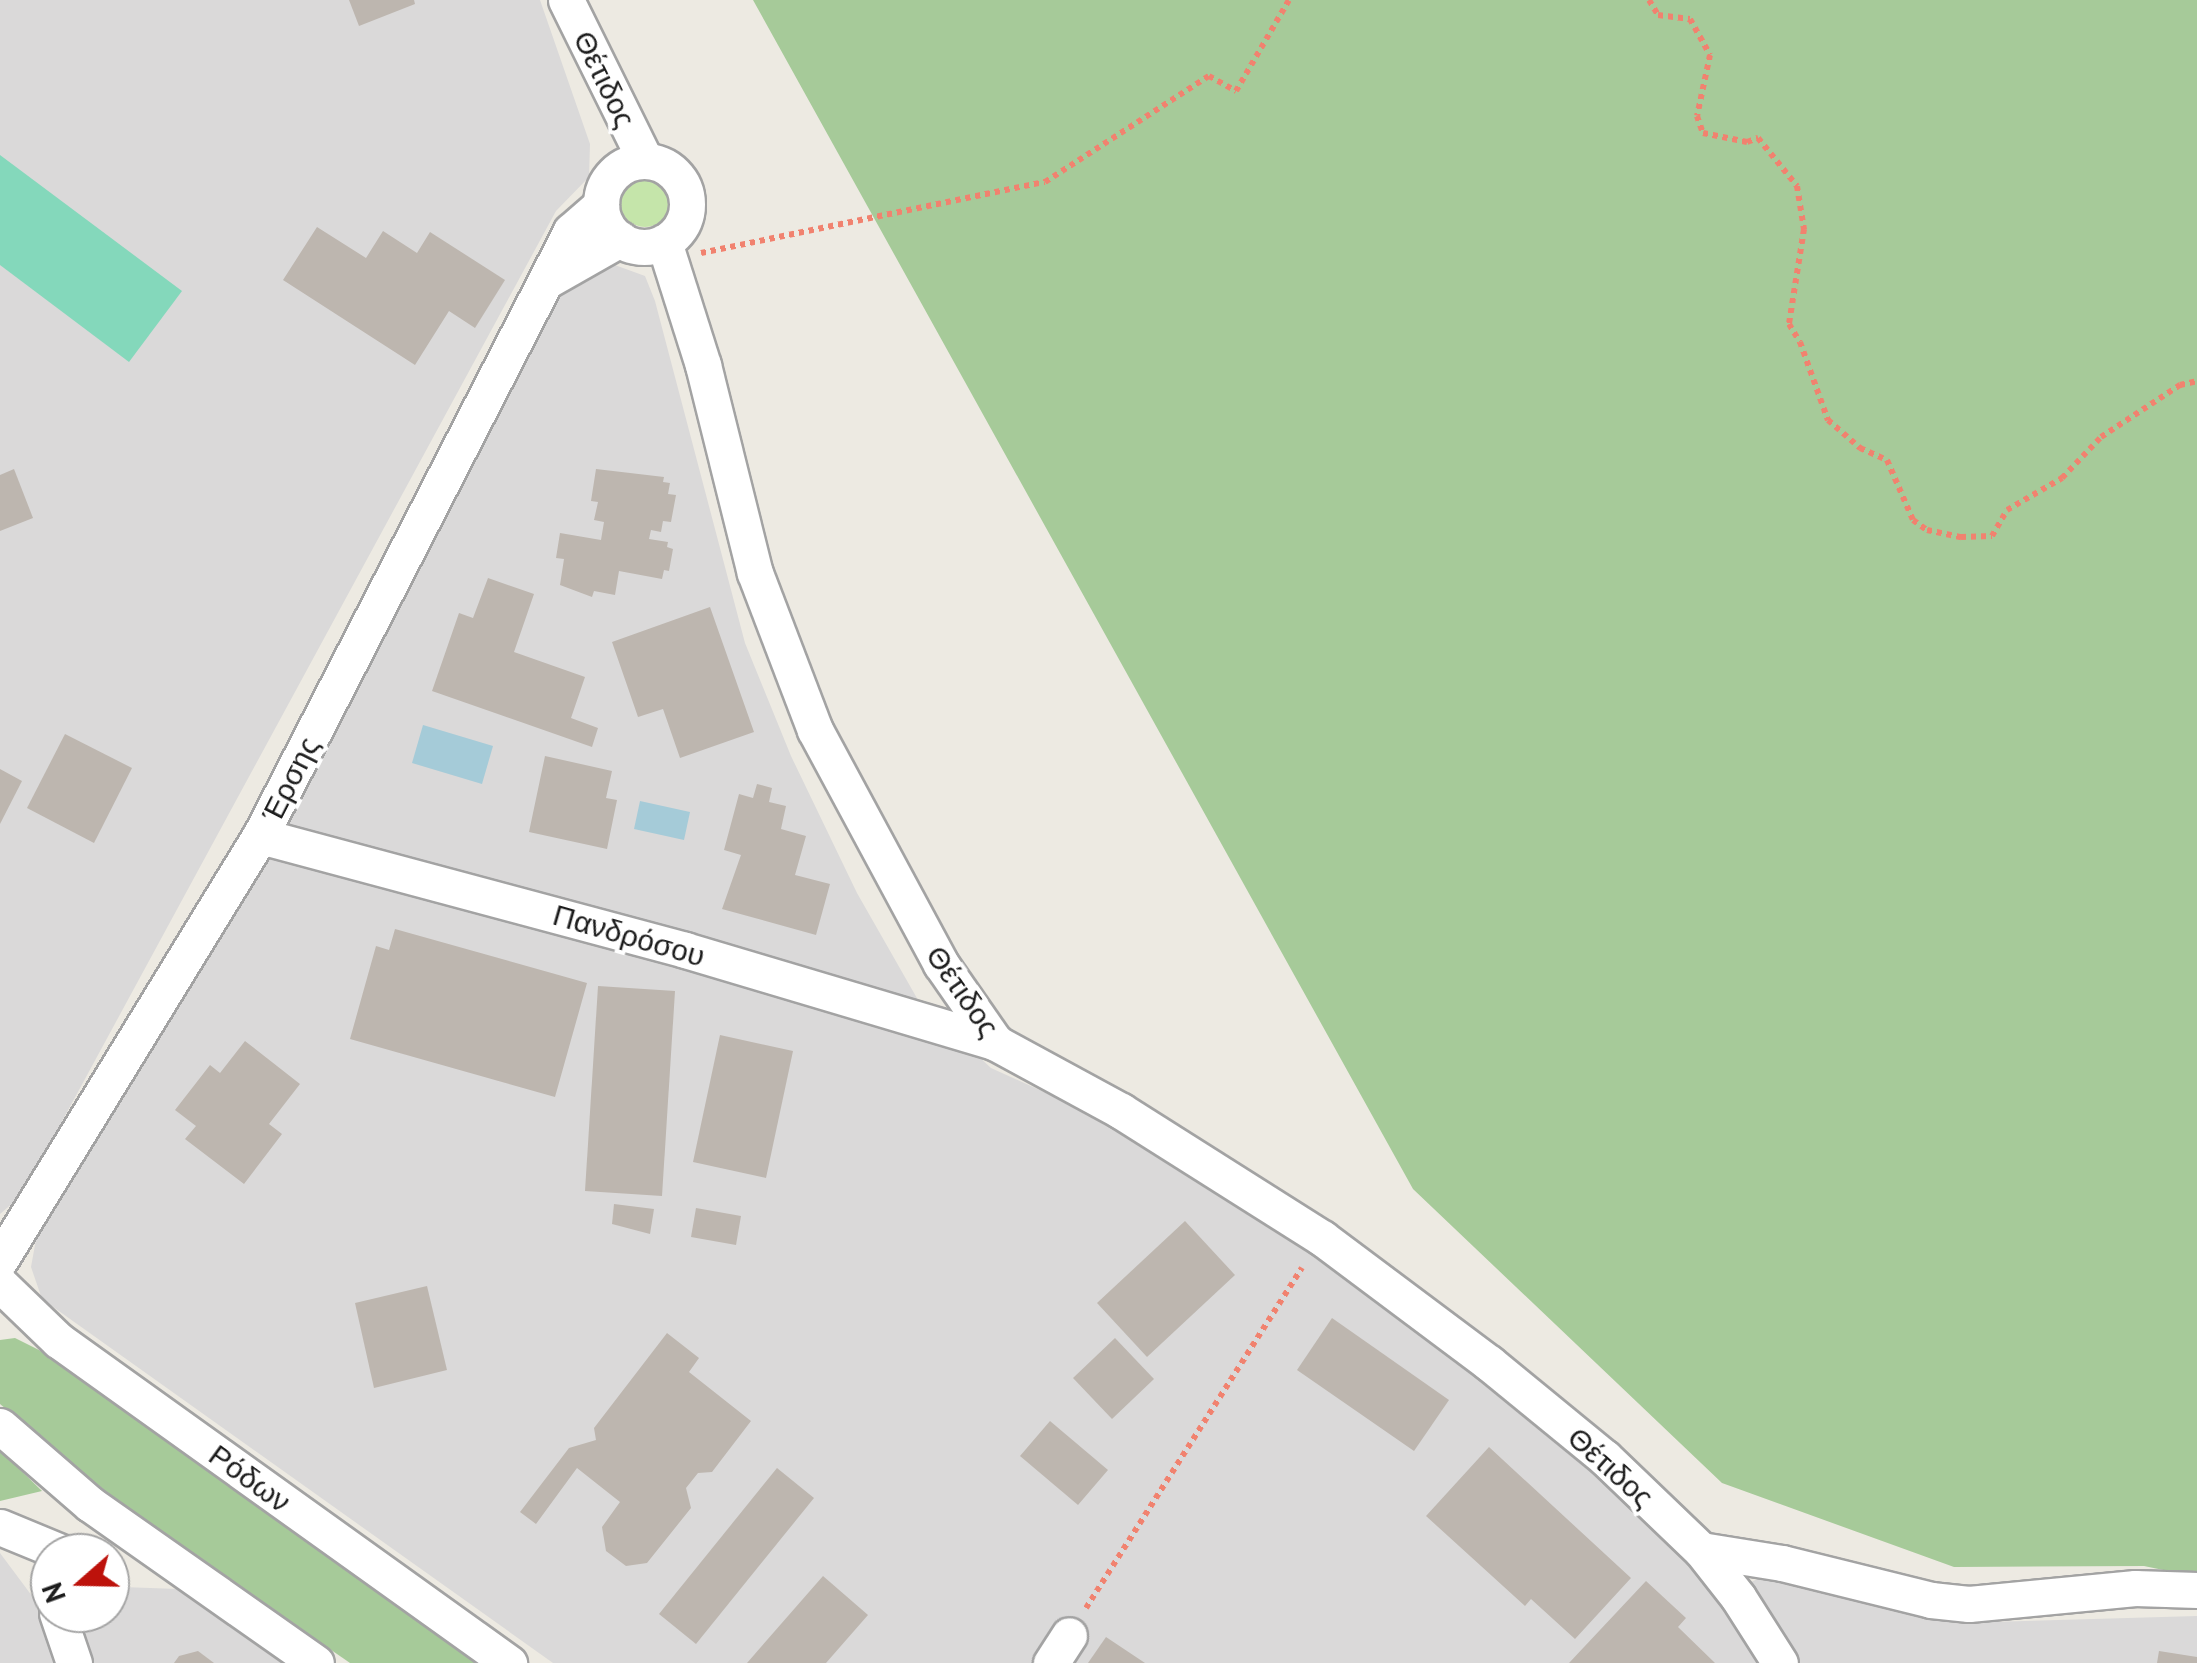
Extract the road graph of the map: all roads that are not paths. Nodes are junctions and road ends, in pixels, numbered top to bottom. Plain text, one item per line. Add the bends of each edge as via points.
1 (566, 0) edge
2 (644, 158) junction
3 (602, 206) junction
4 (620, 240) junction
5 (667, 250) junction
6 (548, 280) junction
7 (260, 836) junction
8 (996, 1044) junction
9 (0, 1260) edge
10 (0, 1284) edge
11 (0, 1426) edge
12 (90, 1504) junction
13 (0, 1527) edge
14 (74, 1533) edge
15 (30, 1539) edge
16 (1701, 1550) junction
17 (2197, 1590) edge
18 (64, 1633) edge
19 (74, 1663) edge
20 (316, 1663) edge
21 (509, 1663) edge
22 (1780, 1663) edge

1 - 2 street, Θέτιδος
2 - 3 street via 609,180
2 - 5 street via 668,168 684,190 686,216
3 - 4 street
3 - 6 street, Έρσης via 572,230
4 - 5 street
4 - 6 street
5 - 8 street, Θέτιδος via 755,573 815,730 940,964
6 - 7 street, Έρσης
7 - 8 street, Πανδρόσου via 685,950
7 - 9 street, Έρσης
8 - 16 street, Θέτιδος via 1322,1238 1590,1445
10 - 21 street, Ρόδων via 58,1340
11 - 12 street
12 - 14 street
12 - 20 street
13 - 15 street
16 - 17 street via 1969,1604 2136,1588
16 - 22 street, Θέτιδος
18 - 19 street

